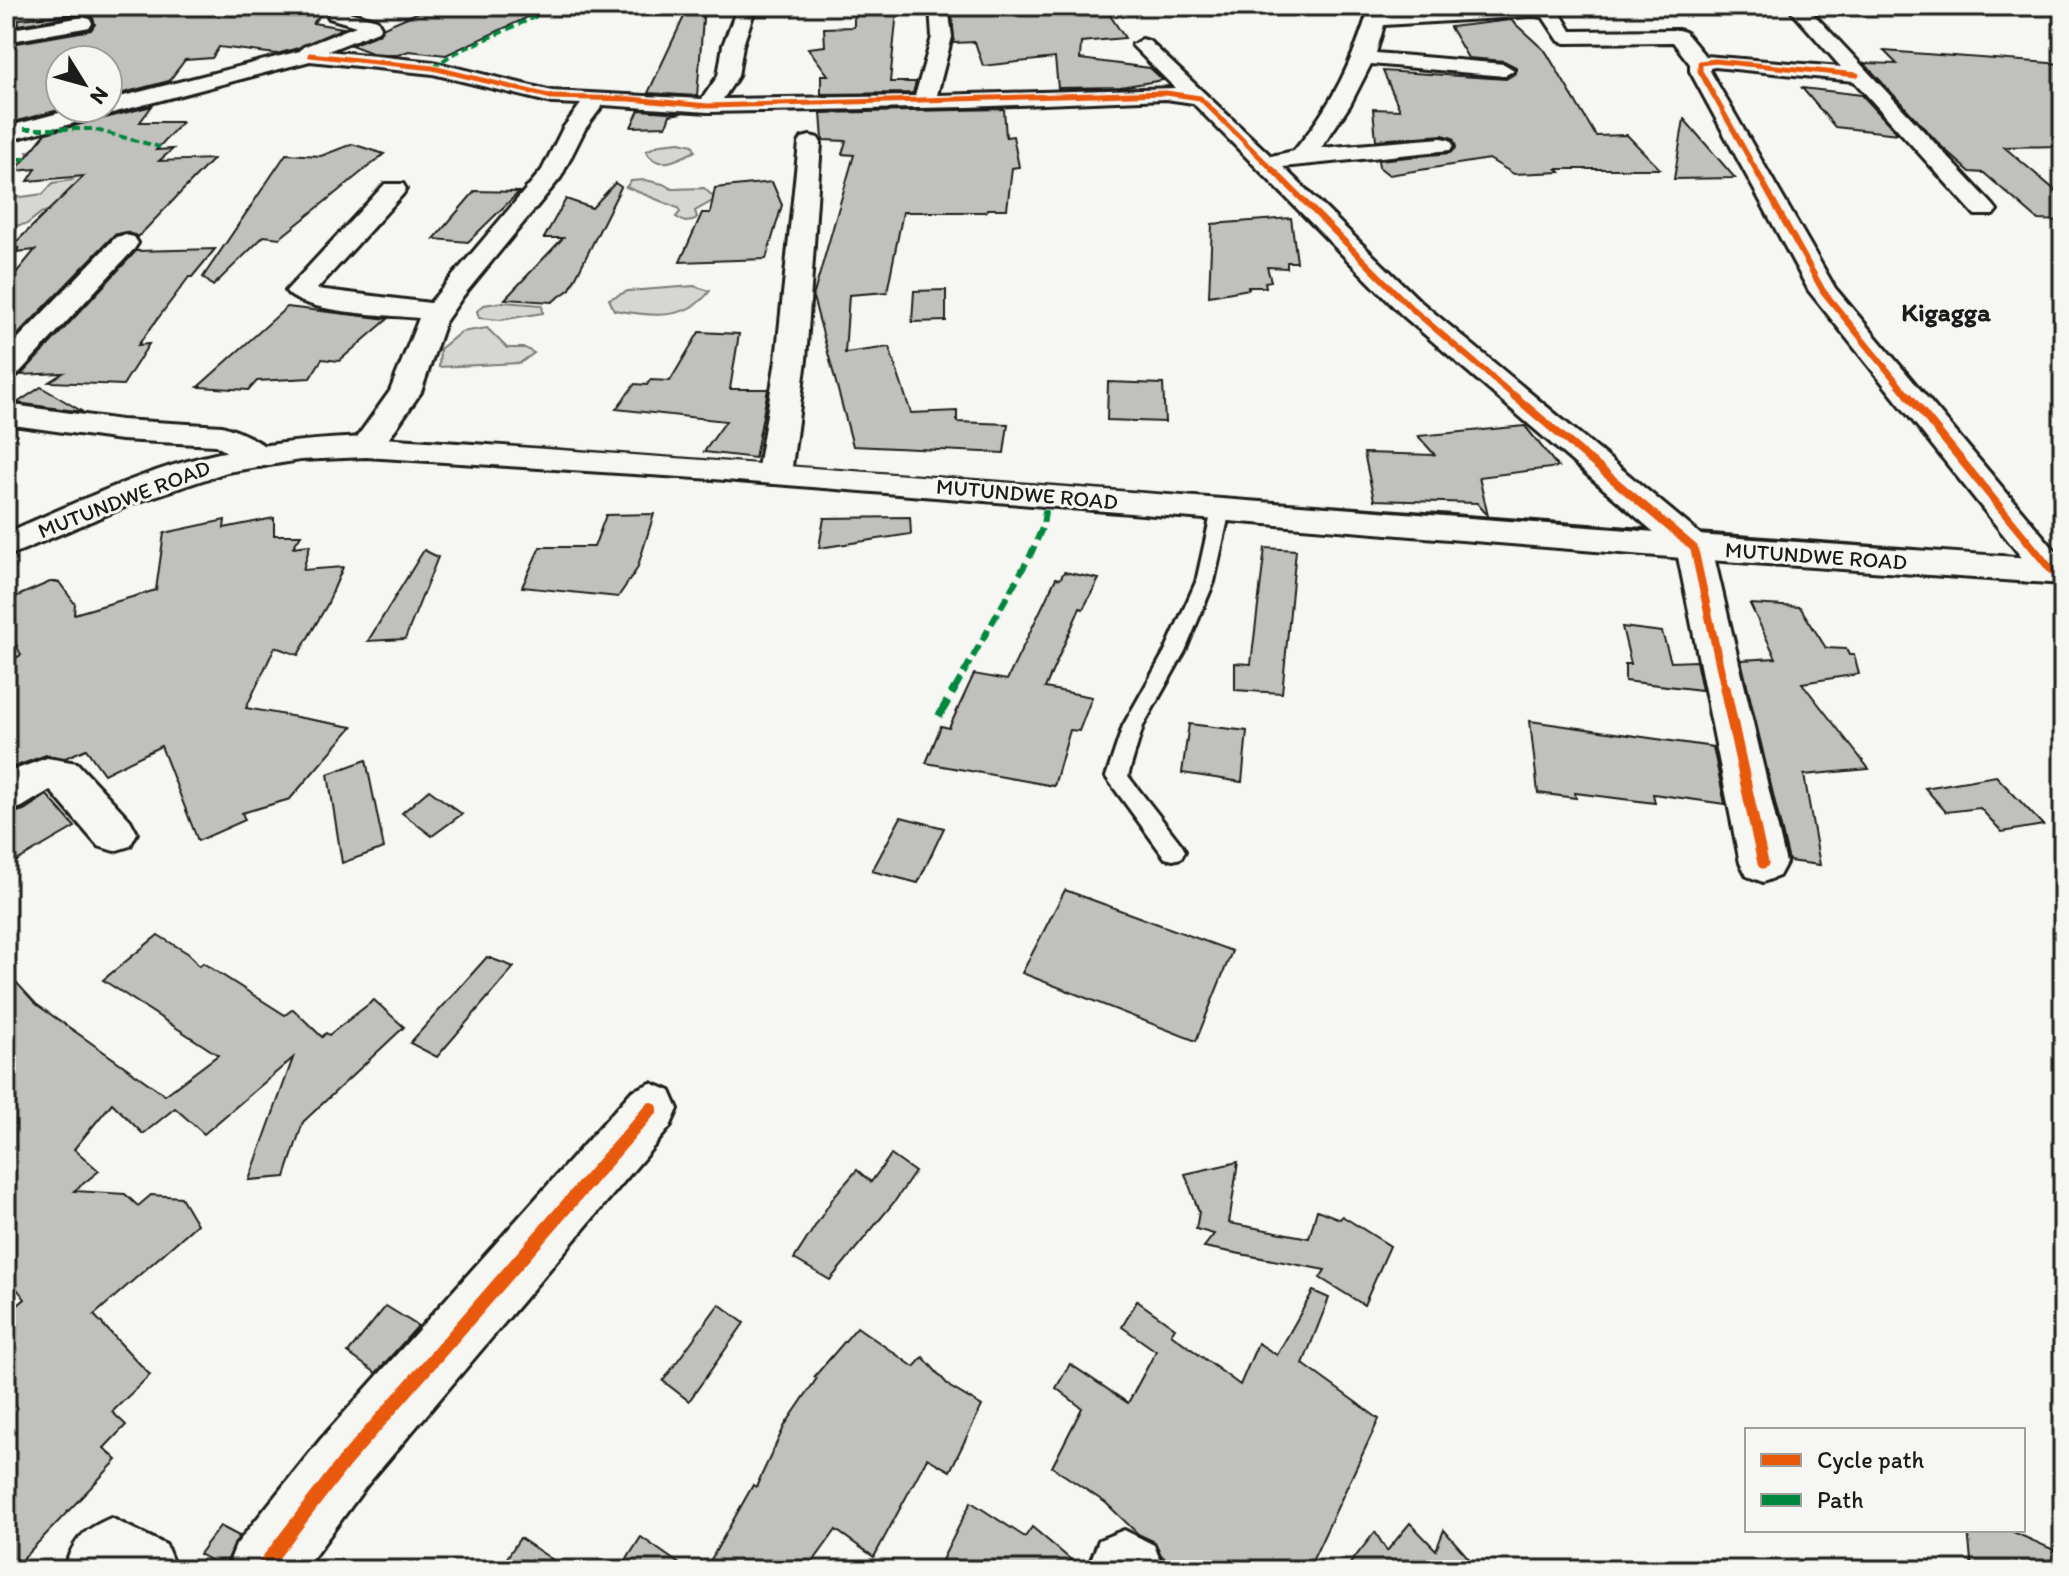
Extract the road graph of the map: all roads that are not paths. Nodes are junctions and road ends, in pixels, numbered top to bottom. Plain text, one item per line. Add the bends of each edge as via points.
1 (98, 6) edge
2 (336, 6) edge
3 (747, 6) edge
4 (939, 6) edge
5 (1796, 6) edge
6 (1378, 14) edge
7 (83, 23) junction
8 (6, 36) edge
9 (74, 44) edge
10 (1142, 45) dead end
11 (310, 55) junction
12 (1366, 58) junction
13 (1700, 63) junction
14 (1504, 70) dead end
15 (1857, 75) junction
16 (1194, 95) junction
17 (153, 96) junction
18 (596, 99) junction
19 (924, 102) junction
20 (124, 103) edge
21 (193, 105) dead end
22 (708, 106) junction
23 (44, 121) edge
24 (6, 134) edge
25 (810, 143) dead end
26 (1442, 145) dead end
27 (1302, 156) junction
28 (1266, 164) junction
29 (394, 189) dead end
30 (1984, 210) dead end
31 (125, 243) dead end
32 (438, 312) junction
33 (6, 369) edge
34 (6, 414) edge
35 (366, 447) junction
36 (259, 457) junction
37 (774, 474) junction
38 (1221, 510) junction
39 (13, 537) edge
40 (1694, 548) junction
41 (2058, 571) edge
42 (6, 795) edge
43 (114, 833) dead end
44 (1173, 851) dead end
45 (1763, 863) dead end
46 (651, 1109) dead end
47 (97, 1570) edge
48 (141, 1570) edge
49 (261, 1570) edge

1 - 7 street
2 - 11 street via 336,14 371,27
3 - 22 street via 728,76
4 - 19 street via 942,37
5 - 15 street
6 - 12 street
6 - 13 street via 1533,10 1551,13 1566,37 1678,36
7 - 8 street
7 - 9 street
10 - 16 street
11 - 17 street
11 - 18 street via 433,68 552,97
12 - 14 street
12 - 27 street
13 - 15 street
13 - 41 street via 1823,291
15 - 30 street
16 - 19 street
16 - 28 street
17 - 20 street
17 - 21 street
18 - 22 street
18 - 32 street via 574,128 553,172
19 - 22 street
23 - 24 street
25 - 37 street via 791,360
26 - 27 street
27 - 28 street
28 - 40 street via 1411,308
29 - 32 street via 300,291 312,297
31 - 33 street
32 - 35 street via 405,392
34 - 36 street via 121,430 222,436
35 - 36 street, MUTUNDWE ROAD
35 - 37 street, MUTUNDWE ROAD
36 - 39 street, MUTUNDWE ROAD via 221,463
37 - 38 street, MUTUNDWE ROAD
38 - 40 street, MUTUNDWE ROAD
38 - 44 lane via 1205,582 1175,651 1133,726 1117,777
40 - 41 street, MUTUNDWE ROAD
40 - 45 street
42 - 43 street via 50,772 62,775
46 - 49 street via 344,1462
47 - 48 street via 111,1553

